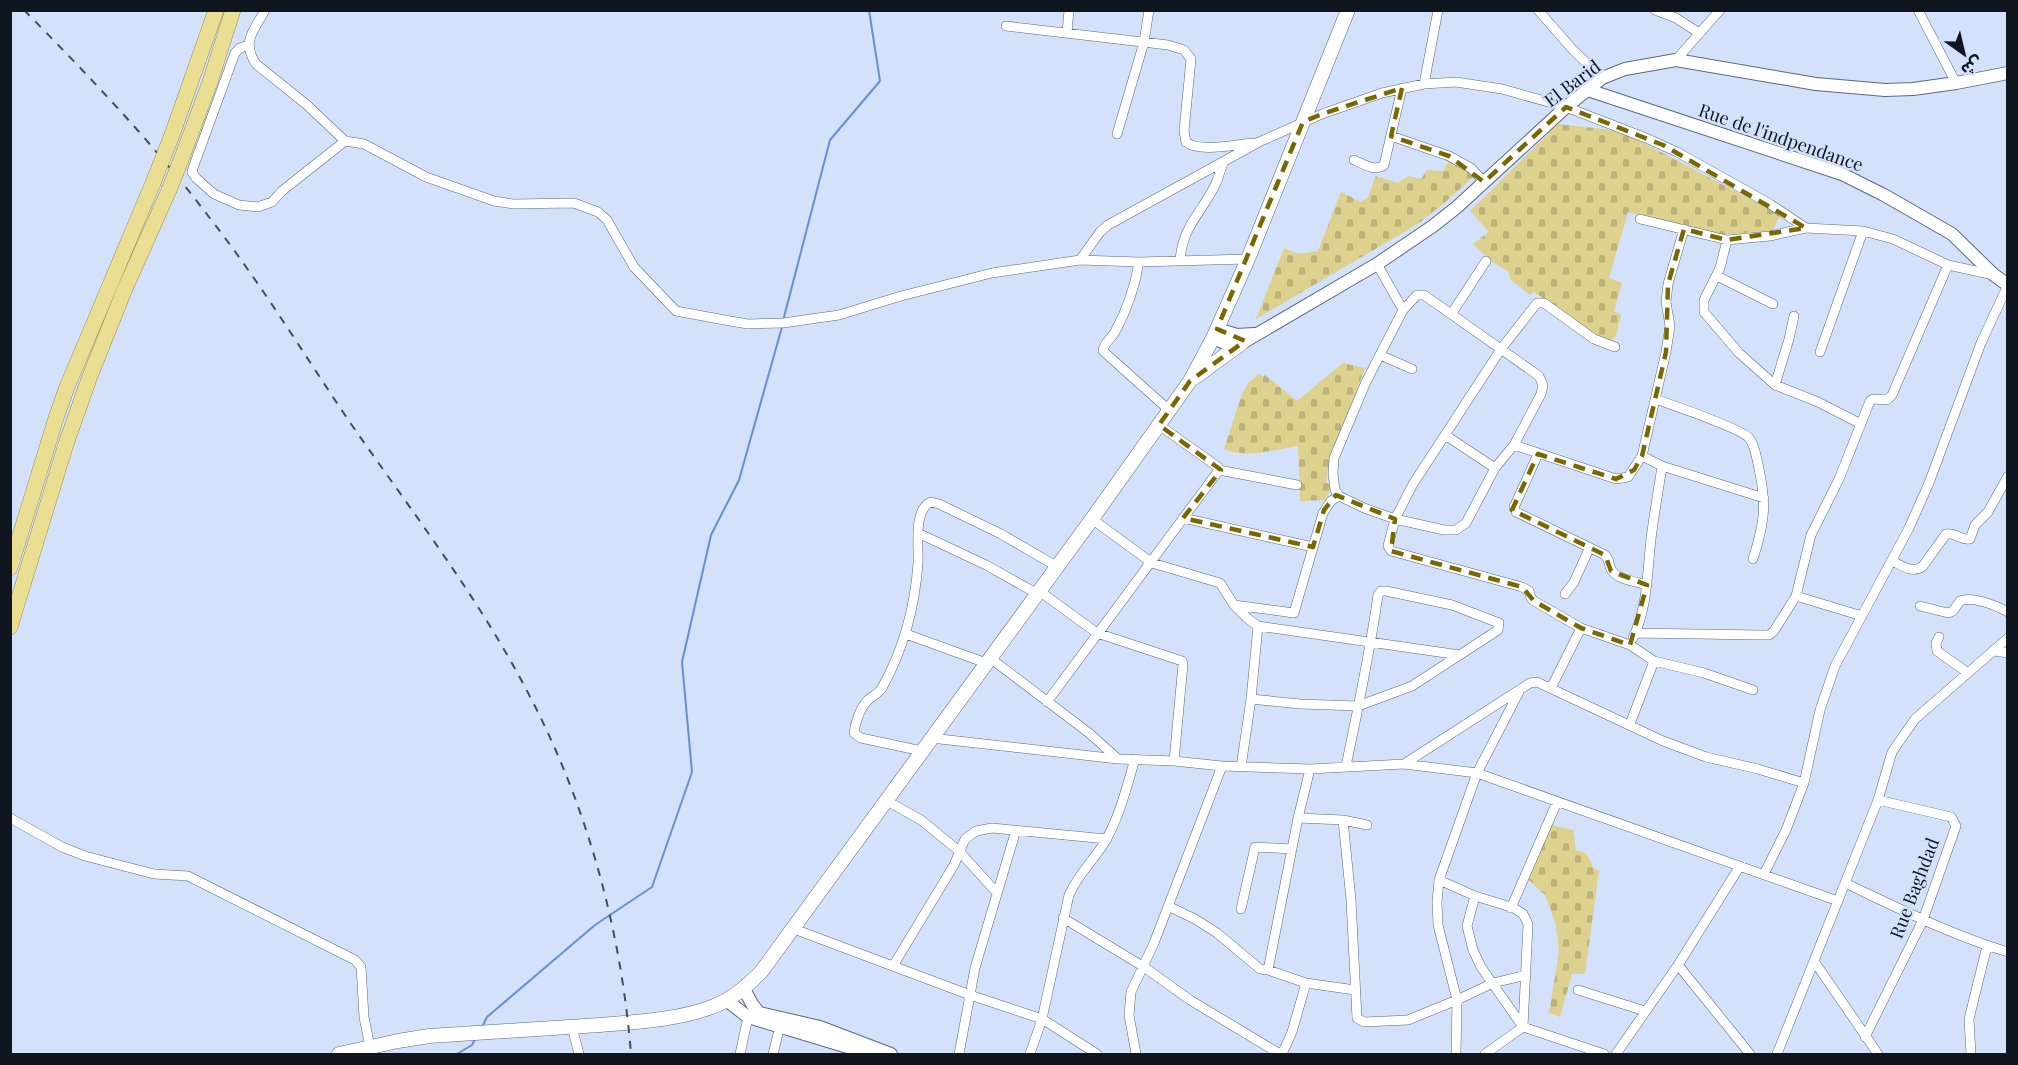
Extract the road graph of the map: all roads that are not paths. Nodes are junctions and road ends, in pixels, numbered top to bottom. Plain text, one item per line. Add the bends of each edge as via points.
1 (216, 10) edge
2 (234, 10) edge
3 (265, 10) edge
4 (1069, 10) edge
5 (1149, 10) edge
6 (1348, 10) edge
7 (1438, 10) edge
8 (1538, 10) edge
9 (1655, 10) edge
10 (1720, 10) edge
11 (1918, 10) edge
12 (1006, 26) dead end
13 (1067, 33) junction
14 (1699, 33) junction
15 (1144, 42) junction
16 (249, 45) junction
17 (1676, 60) junction
18 (2006, 74) edge
19 (1602, 78) junction
20 (1956, 83) junction
21 (1424, 84) junction
22 (1402, 88) junction
23 (1588, 90) junction
24 (1566, 107) junction
25 (1303, 122) junction
26 (1117, 134) dead end
27 (1391, 136) junction
28 (345, 141) junction
29 (1259, 142) junction
30 (1354, 160) dead end
31 (1223, 163) junction
32 (1484, 182) junction
33 (1640, 219) dead end
34 (1806, 228) junction
35 (1684, 229) junction
36 (1863, 231) junction
37 (1727, 240) junction
38 (1248, 259) junction
39 (1080, 260) junction
40 (1180, 261) junction
41 (1486, 261) dead end
42 (1139, 262) junction
43 (1377, 264) junction
44 (1948, 265) junction
45 (1994, 275) junction
46 (1717, 276) junction
47 (2007, 285) edge
48 (1773, 304) dead end
49 (1403, 310) junction
50 (1452, 313) junction
51 (1794, 316) dead end
52 (1215, 334) junction
53 (1258, 334) junction
54 (1242, 343) junction
55 (1615, 347) dead end
56 (1501, 349) junction
57 (1820, 352) dead end
58 (1380, 355) junction
59 (1412, 369) dead end
60 (1190, 381) junction
61 (1775, 385) junction
62 (1655, 399) junction
63 (1170, 411) junction
64 (1861, 424) junction
65 (1159, 425) junction
66 (1445, 435) junction
67 (1514, 445) junction
68 (1538, 454) junction
69 (1642, 456) junction
70 (1662, 466) junction
71 (1495, 468) junction
72 (1219, 470) junction
73 (2007, 476) edge
74 (1297, 485) dead end
75 (1339, 496) junction
76 (1764, 498) junction
77 (1183, 518) junction
78 (1092, 519) junction
79 (1395, 519) junction
80 (918, 533) junction
81 (1313, 547) junction
82 (1589, 549) junction
83 (1753, 560) dead end
84 (1892, 561) junction
85 (1152, 563) junction
86 (1056, 566) junction
87 (10, 568) edge
88 (1647, 585) junction
89 (1037, 592) junction
90 (1565, 594) dead end
91 (1796, 596) junction
92 (1234, 605) junction
93 (1920, 606) dead end
94 (2007, 612) edge
95 (1294, 613) junction
96 (1862, 616) junction
97 (1258, 626) junction
98 (10, 627) edge
99 (1581, 628) junction
100 (1291, 631) junction
101 (1097, 633) junction
102 (1635, 633) junction
103 (906, 634) junction
104 (1939, 636) dead end
105 (2007, 638) edge
106 (1371, 644) junction
107 (1630, 645) junction
108 (1994, 651) junction
109 (2007, 654) edge
110 (1460, 655) junction
111 (988, 661) junction
112 (1654, 661) junction
113 (1968, 673) junction
114 (1551, 688) junction
115 (1520, 689) junction
116 (1753, 690) dead end
117 (1251, 699) junction
118 (1047, 702) junction
119 (1358, 706) junction
120 (1630, 724) junction
121 (931, 738) junction
122 (922, 751) junction
123 (1118, 759) junction
124 (1135, 759) junction
125 (1174, 761) junction
126 (1404, 764) junction
127 (1222, 766) junction
128 (1346, 766) junction
129 (1241, 767) junction
130 (1310, 769) junction
131 (1478, 773) junction
132 (1804, 783) junction
133 (1878, 800) junction
134 (887, 801) junction
135 (1557, 802) junction
136 (10, 818) edge
137 (1298, 818) junction
138 (1343, 820) junction
139 (1367, 825) dead end
140 (1016, 830) junction
141 (1107, 839) junction
142 (1292, 849) junction
143 (959, 851) junction
144 (1740, 866) junction
145 (1764, 873) junction
146 (1439, 880) junction
147 (1845, 883) junction
148 (997, 893) junction
149 (1475, 896) junction
150 (1838, 901) junction
151 (1168, 906) junction
152 (1511, 908) junction
153 (1241, 909) dead end
154 (1063, 918) junction
155 (1923, 920) junction
156 (794, 929) junction
157 (1987, 946) junction
158 (2007, 952) edge
159 (1814, 961) junction
160 (1678, 965) junction
161 (893, 966) junction
162 (1144, 967) junction
163 (1268, 970) junction
164 (1526, 975) junction
165 (1306, 983) junction
166 (1493, 984) junction
167 (744, 989) junction
168 (1355, 990) junction
169 (1578, 990) dead end
170 (970, 995) junction
171 (726, 1000) junction
172 (1457, 1000) junction
173 (1645, 1011) junction
174 (748, 1017) junction
175 (1042, 1019) junction
176 (780, 1026) junction
177 (572, 1027) junction
178 (1523, 1027) junction
179 (1864, 1037) junction
180 (370, 1047) junction
181 (339, 1054) edge
182 (579, 1054) edge
183 (740, 1054) edge
184 (773, 1054) edge
185 (871, 1054) edge
186 (891, 1054) edge
187 (959, 1054) edge
188 (1030, 1054) edge
189 (1097, 1054) edge
190 (1136, 1054) edge
191 (1281, 1054) edge
192 (1456, 1054) edge
193 (1485, 1054) edge
194 (1604, 1054) edge
195 (1617, 1054) edge
196 (1750, 1054) edge
197 (1777, 1054) edge
198 (1878, 1054) edge
199 (1971, 1054) edge

1 - 87 highway, bridge via 172,135 63,397
2 - 98 highway, bridge via 181,160 90,376
3 - 16 street
4 - 13 street
5 - 15 street
6 - 25 main road
7 - 21 street
8 - 19 street
9 - 14 street
10 - 14 street
11 - 20 street
12 - 13 street
13 - 15 street
14 - 17 street
15 - 26 street
15 - 29 street via 1179,48 1191,59 1184,131 1187,144 1202,147
16 - 28 street via 256,64
16 - 28 street via 235,54 193,168 193,174 206,189 239,206 258,207 272,202
17 - 19 street, El Barid via 1640,65
17 - 20 street, El Barid via 1853,88 1913,89
18 - 20 street, El Barid
19 - 23 street, El Barid
21 - 22 street
21 - 24 street via 1456,82 1487,86
22 - 25 street
22 - 27 street
23 - 24 street, El Barid
23 - 45 street, Rue de l'indpendance via 1842,174 1952,234
24 - 32 street, El Barid
24 - 34 street via 1663,145
25 - 29 street
25 - 38 main road
27 - 30 street via 1383,167 1373,168
27 - 32 street via 1449,156 1471,168
28 - 39 street via 364,144 426,177 494,201 574,203 598,212 607,220 634,267 676,311 748,324 839,315 992,273
29 - 31 street
31 - 39 street via 1107,225
31 - 40 street via 1217,181 1191,222
32 - 43 street, El Barid via 1433,226
33 - 35 street
34 - 36 street
34 - 37 street
35 - 37 street
35 - 62 street via 1668,284 1670,326
36 - 44 street via 1893,239
36 - 57 street
37 - 46 street
38 - 40 street
38 - 52 main road
39 - 42 street
40 - 42 street
41 - 50 street
42 - 63 street via 1136,285 1103,351
43 - 49 street
43 - 53 street, El Barid
44 - 45 street
44 - 64 street via 1894,392 1887,400 1870,400
45 - 47 street, Rue de l'indpendance
46 - 48 street
46 - 61 street via 1704,300 1704,312 1739,353
47 - 84 street via 1917,510
49 - 50 street via 1420,294
49 - 58 street
50 - 56 street
51 - 61 street
52 - 53 street
52 - 54 street via 1227,344
52 - 60 main road
53 - 54 street, El Barid
54 - 60 main road
55 - 56 street via 1594,339 1539,302
56 - 66 street
56 - 67 street via 1539,376 1543,384
58 - 59 street
58 - 75 street via 1334,458 1334,486
60 - 63 main road
61 - 64 street
62 - 69 street
62 - 76 street via 1747,436 1755,453
63 - 65 main road
64 - 91 street via 1811,535
65 - 72 street
65 - 78 main road
66 - 71 street
66 - 79 street
67 - 68 street
67 - 71 street
68 - 69 street via 1616,479 1628,477
68 - 82 street via 1515,510
69 - 70 street
70 - 76 street
70 - 88 street
71 - 79 street via 1461,528 1444,530
72 - 74 street
72 - 77 street
73 - 84 street via 1970,539 1946,534 1923,566 1913,571
75 - 79 street
75 - 81 street via 1324,510
76 - 83 street via 1762,529
77 - 81 street
77 - 85 street
78 - 85 street
78 - 86 main road
79 - 99 street via 1388,546 1392,551 1522,587 1534,602
80 - 86 street via 924,507 933,502 1001,534
80 - 89 street
80 - 103 street via 918,564
81 - 95 street
82 - 88 street via 1608,557 1611,570 1617,574
82 - 90 street
84 - 96 street
85 - 92 street via 1220,583
85 - 101 street
86 - 89 main road
88 - 102 street
89 - 101 street
89 - 111 main road
91 - 96 street
91 - 102 street via 1769,635
92 - 95 street
92 - 97 street
93 - 94 street via 1948,614 1960,601 1968,599
95 - 100 street
96 - 132 street via 1827,686
97 - 100 street
97 - 117 street
99 - 107 street
99 - 114 street
100 - 106 street
101 - 118 street
101 - 125 street via 1182,661
102 - 107 street
103 - 111 street
103 - 122 street via 882,688 863,706 854,733 861,738
104 - 113 street via 1936,651
105 - 108 street
106 - 110 street
106 - 110 street via 1378,595 1386,591 1452,605 1498,623 1498,630
106 - 119 street
107 - 112 street
108 - 109 street
108 - 113 street
110 - 119 street via 1412,686
111 - 118 street
111 - 121 main road
112 - 116 street
112 - 120 street
113 - 133 street via 1915,719 1900,738
114 - 115 street via 1535,681
114 - 120 street
115 - 126 street
115 - 131 street
117 - 119 street
117 - 129 street
118 - 123 street
119 - 128 street
120 - 132 street via 1706,757
121 - 122 main road
121 - 123 street
122 - 134 main road
123 - 124 street
124 - 125 street
124 - 141 street
125 - 127 street
126 - 128 street
126 - 131 street
127 - 129 street
127 - 151 street
128 - 130 street
129 - 130 street
130 - 137 street
131 - 135 street
131 - 146 street
132 - 145 street
133 - 147 street
133 - 155 street, Rue Baghdad via 1951,817 1956,826
134 - 143 street via 921,820
134 - 156 main road
135 - 144 street
135 - 152 street
136 - 180 street via 85,856 154,873 188,876 355,960 361,967
137 - 138 street
137 - 142 street
138 - 139 street
138 - 168 street
140 - 141 street
140 - 143 street via 976,831 965,839
140 - 148 street
141 - 154 street via 1072,888
142 - 153 street via 1255,847
142 - 163 street
143 - 148 street
143 - 161 street
144 - 145 street
144 - 160 street
145 - 150 street
146 - 149 street
146 - 172 street via 1438,925
147 - 150 street
147 - 155 street
148 - 170 street
149 - 152 street
149 - 166 street via 1467,920 1468,934 1477,959
150 - 159 street
151 - 162 street
151 - 163 street via 1200,922 1254,965
152 - 164 street via 1520,911 1527,921
154 - 162 street
154 - 175 street
155 - 157 street
155 - 179 street, Rue Baghdad
156 - 161 street
156 - 167 main road
157 - 158 street
157 - 199 street via 1969,1019
159 - 179 street
159 - 197 street
160 - 173 street
160 - 196 street
161 - 170 street
162 - 190 street via 1131,992 1129,1006
162 - 191 street
163 - 165 street
164 - 166 street
164 - 178 street
165 - 168 street
165 - 191 street
166 - 172 street
166 - 178 street
167 - 171 main road
167 - 186 street via 759,1013 820,1027
168 - 172 street via 1357,1018 1364,1022 1408,1020
169 - 173 street
170 - 175 street
170 - 187 street
171 - 174 street
171 - 177 main road via 688,1014
172 - 192 street
173 - 195 street
174 - 176 street
174 - 183 street
175 - 188 street
175 - 189 street
176 - 184 street
176 - 185 street
177 - 180 main road via 429,1036
177 - 182 street
178 - 193 street
178 - 194 street
179 - 198 street
180 - 181 main road

